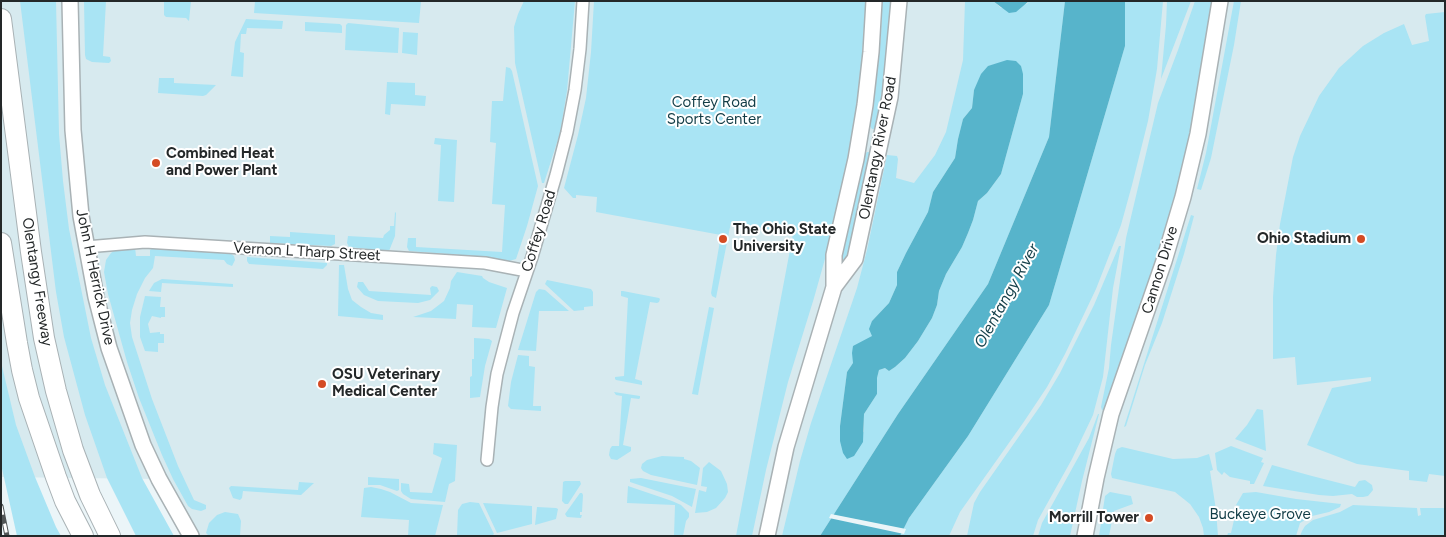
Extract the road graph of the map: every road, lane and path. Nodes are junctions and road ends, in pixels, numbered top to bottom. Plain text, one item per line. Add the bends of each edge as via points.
1 (70, 1) edge
2 (583, 1) edge
3 (874, 1) edge
4 (899, 1) edge
5 (1220, 1) edge
6 (1, 19) edge
7 (1, 243) edge
8 (86, 247) junction
9 (527, 271) junction
10 (834, 287) junction
11 (487, 460) dead end
12 (82, 536) edge
13 (110, 536) edge
14 (191, 536) edge
15 (767, 536) edge
16 (1085, 536) edge

1 - 8 street, John H Herrick Drive via 74,130
2 - 9 street, Coffey Road via 576,82 568,124
3 - 10 street, Olentangy River Road via 865,105 834,255
4 - 10 street, Olentangy River Road via 890,97 875,173 855,259
5 - 16 street, Cannon Drive via 1198,134 1183,197 1162,269 1111,414
6 - 13 highway, Olentangy Freeway via 44,338 73,450
7 - 12 highway, Olentangy Freeway via 29,398 65,501
8 - 9 street, Vernon L Tharp Street via 145,242 476,263
8 - 14 street, John H Herrick Drive via 109,348 126,399 159,479
9 - 11 street, Coffey Road via 497,374
10 - 15 street, Olentangy River Road via 786,447

